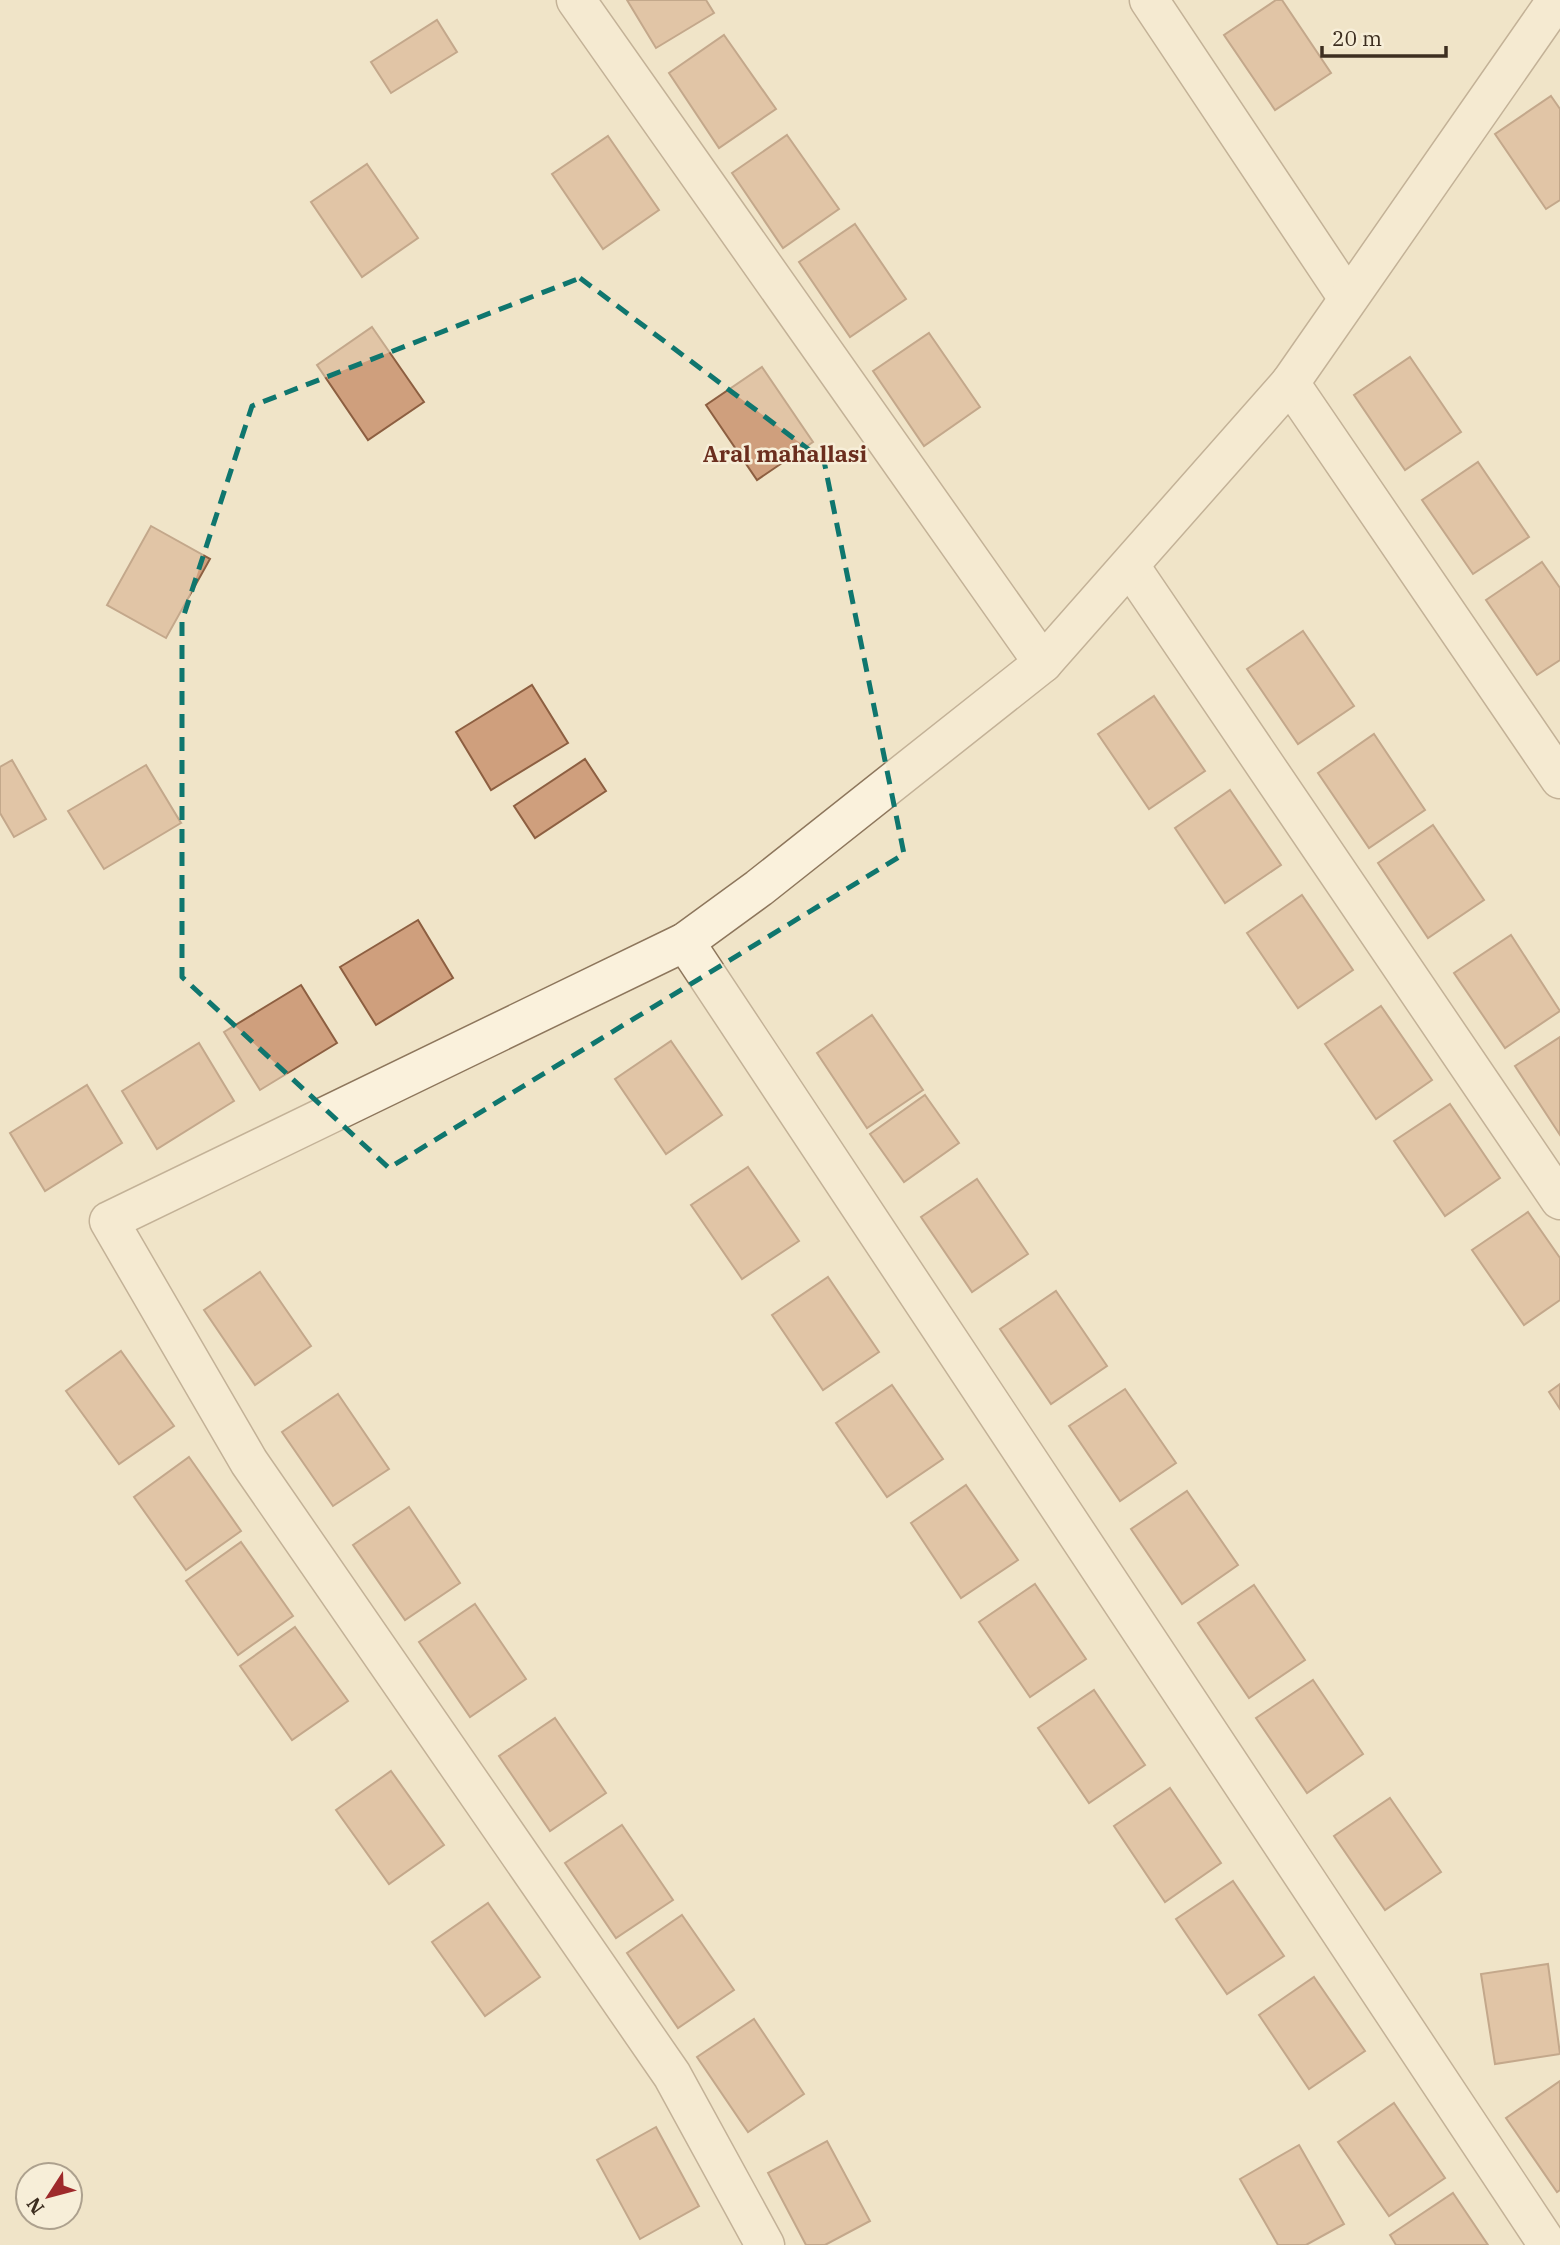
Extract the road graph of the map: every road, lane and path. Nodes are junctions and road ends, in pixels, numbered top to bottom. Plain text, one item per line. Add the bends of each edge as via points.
1 (576, 0) edge
2 (1149, 0) edge
3 (1557, 10) edge
4 (1347, 297) junction
5 (1290, 383) junction
6 (1130, 566) junction
7 (1043, 663) junction
8 (1560, 779) edge
9 (685, 942) junction
10 (1560, 1200) edge
11 (765, 2245) edge
12 (1548, 2245) edge

1 - 7 street
2 - 4 street
3 - 4 street
4 - 5 street
5 - 6 street
5 - 8 street
6 - 7 street
6 - 10 street
7 - 9 street
9 - 11 street via 109,1221 249,1462 672,2075
9 - 12 street

